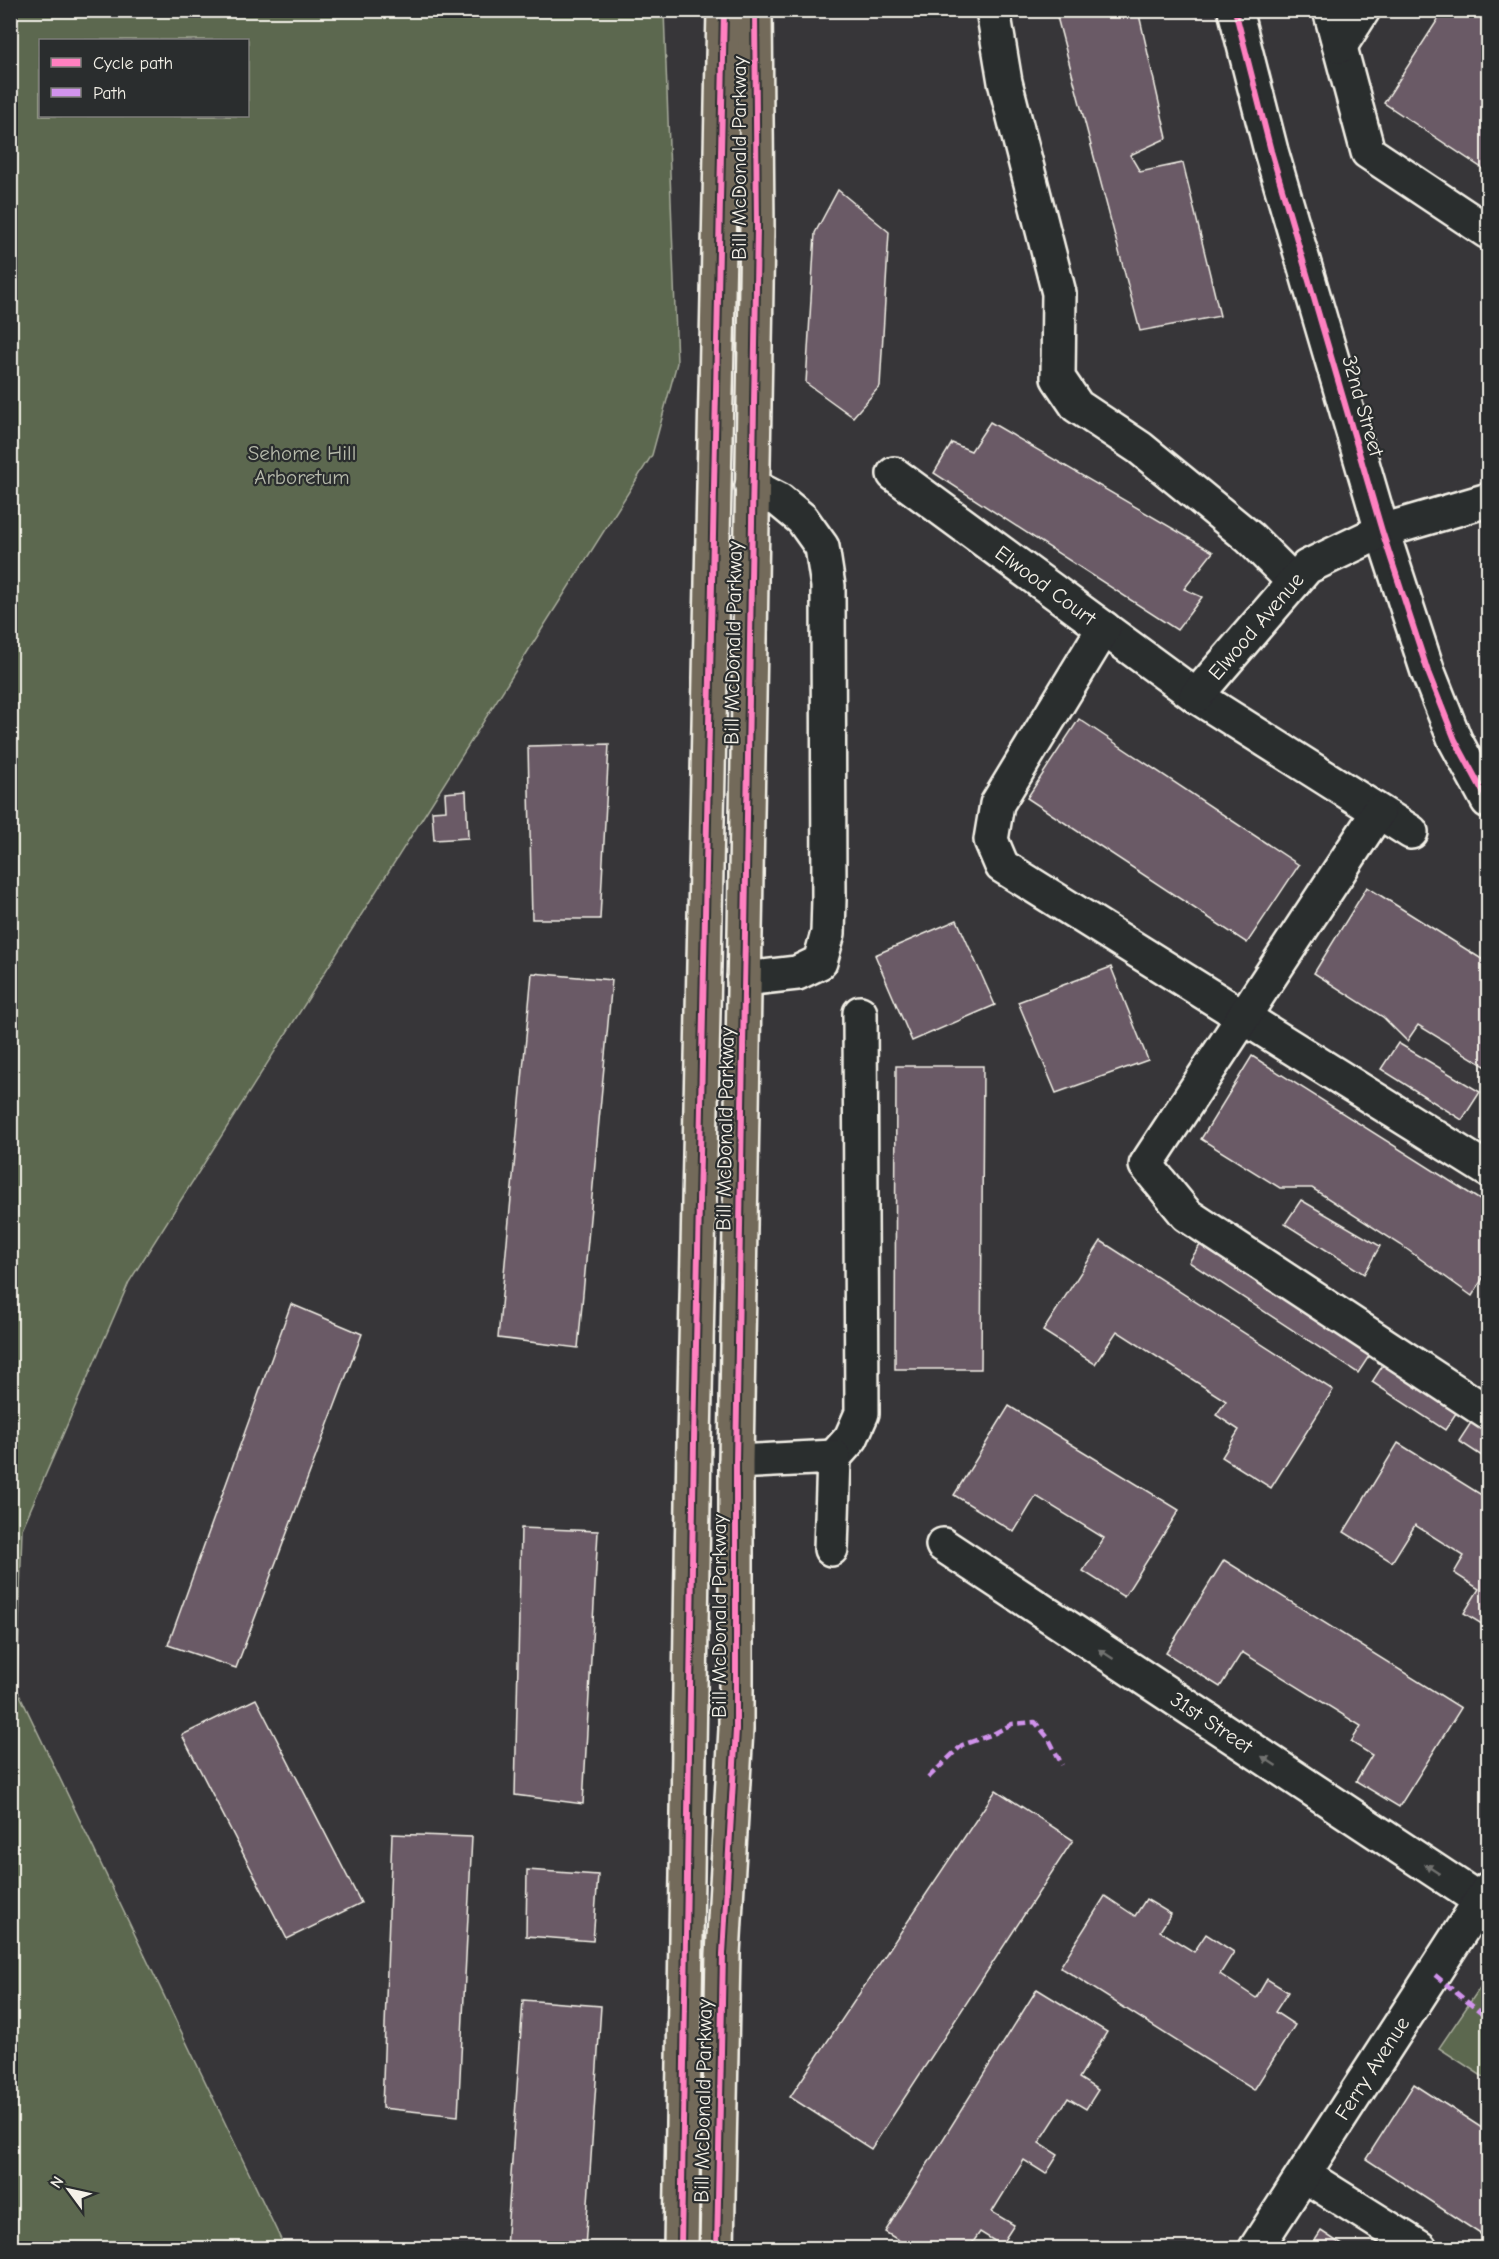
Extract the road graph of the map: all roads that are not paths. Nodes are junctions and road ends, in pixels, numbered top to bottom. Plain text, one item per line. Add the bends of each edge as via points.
1 (724, 10) edge
2 (755, 10) edge
3 (993, 10) edge
4 (1235, 10) edge
5 (1330, 10) edge
6 (1363, 10) edge
7 (1340, 46) junction
8 (1488, 232) edge
9 (894, 474) dead end
10 (752, 486) junction
11 (1488, 500) edge
12 (1382, 531) junction
13 (1294, 582) junction
14 (1104, 628) junction
15 (1196, 696) junction
16 (1488, 801) edge
17 (1378, 812) junction
18 (1411, 832) dead end
19 (744, 979) junction
20 (860, 1013) dead end
21 (1244, 1018) junction
22 (1488, 1170) edge
23 (1488, 1413) edge
24 (834, 1457) junction
25 (736, 1462) junction
26 (943, 1545) dead end
27 (831, 1549) dead end
28 (1484, 1895) edge
29 (1304, 2175) junction
30 (681, 2248) edge
31 (717, 2248) edge
32 (1256, 2248) edge
33 (1420, 2248) edge

1 - 30 main road, Bill McDonald Parkway
2 - 10 main road, Bill McDonald Parkway via 757,228
3 - 13 street via 1005,82 1059,293 1058,378 1077,406 1158,463 1250,538
4 - 12 street, 32nd Street via 1271,151
5 - 7 street
6 - 7 street
7 - 8 street via 1368,152
9 - 14 street, Elwood Court
10 - 19 main road, Bill McDonald Parkway
10 - 19 street via 779,500 802,519 822,547 828,586 829,899 828,933 820,962 796,973
11 - 12 street, Elwood Avenue
12 - 13 street, Elwood Avenue via 1307,567
12 - 16 street, 32nd Street via 1428,672 1455,740
13 - 15 street, Elwood Avenue
14 - 15 street, Elwood Court
14 - 21 street via 997,804 991,840 1002,867
15 - 17 street, Elwood Court
17 - 18 street, Elwood Court
17 - 21 street
19 - 25 main road, Bill McDonald Parkway
20 - 24 street via 862,1413 851,1438
21 - 22 street
21 - 23 street via 1146,1165 1187,1215
24 - 25 street
24 - 27 street
25 - 31 main road, Bill McDonald Parkway via 736,1729 723,1954
28 -> 26 street, 31st Street
28 - 29 street, Ferry Avenue
29 - 32 street, Ferry Avenue
29 - 33 street

